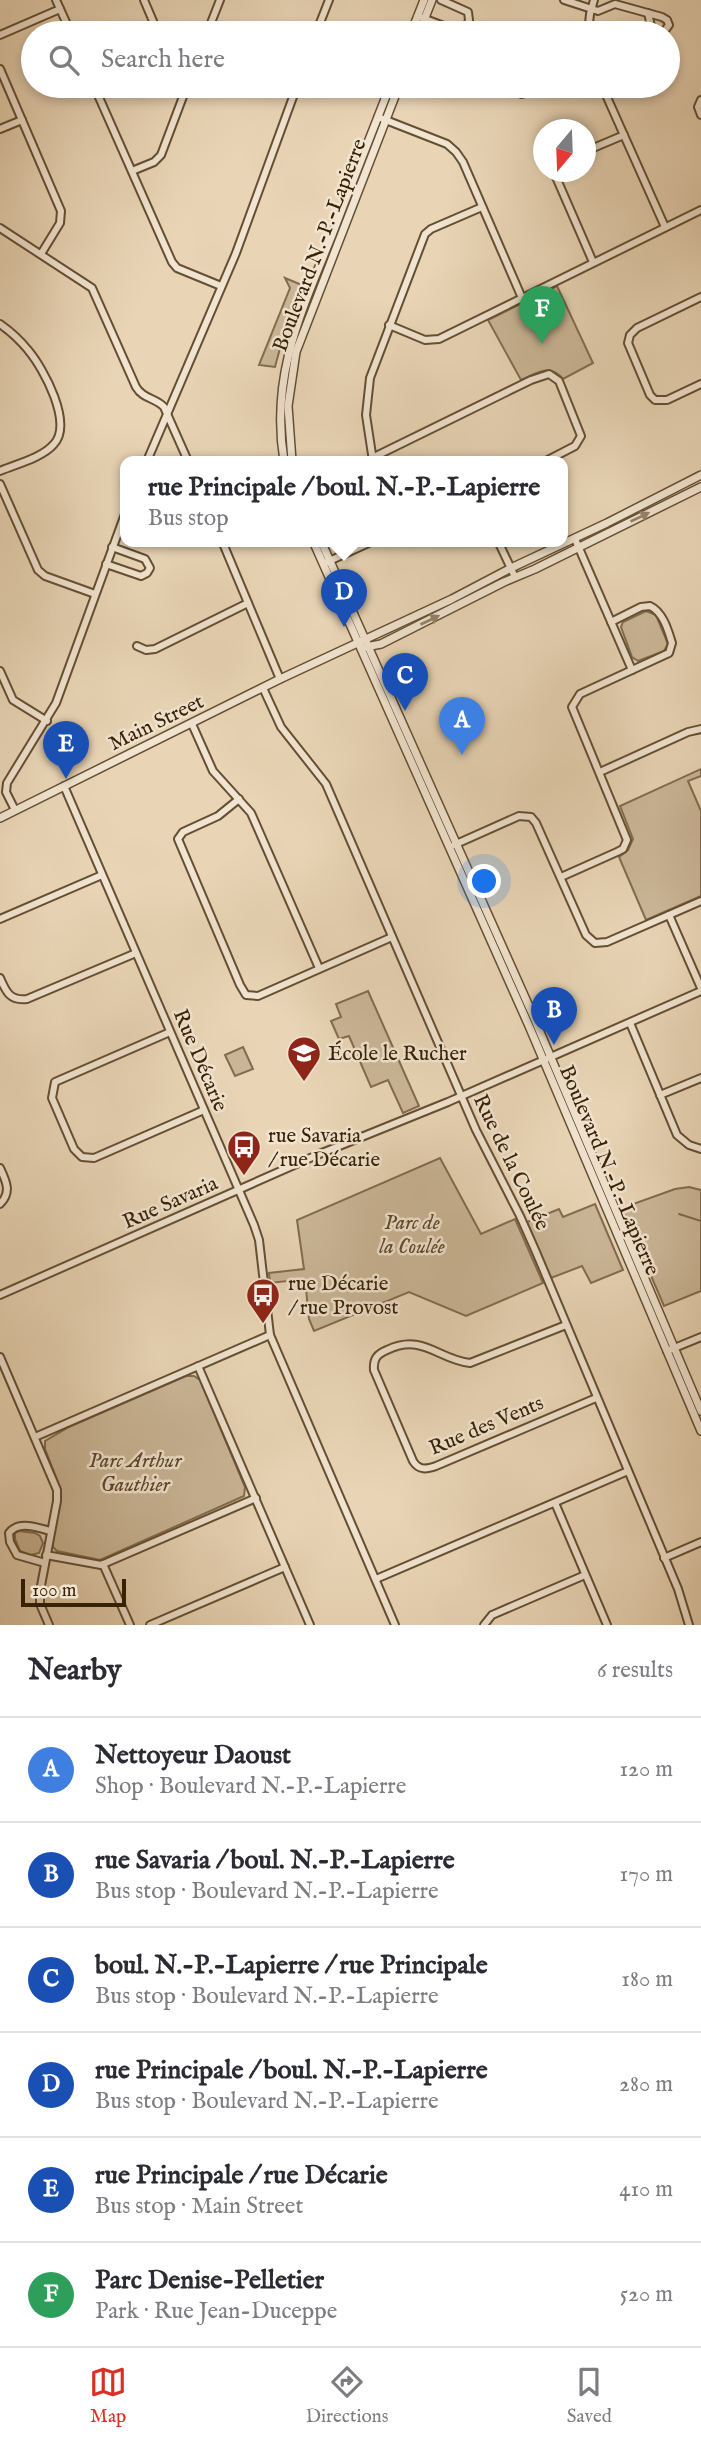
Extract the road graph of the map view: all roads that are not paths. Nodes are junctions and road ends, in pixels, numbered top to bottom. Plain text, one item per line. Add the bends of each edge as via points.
1 (56, 0) edge
2 (144, 0) edge
3 (220, 0) edge
4 (329, 0) edge
5 (424, 0) edge
6 (432, 0) edge
7 (441, 0) edge
8 (564, 0) edge
9 (594, 0) edge
10 (614, 2) edge
11 (60, 9) junction
12 (591, 9) junction
13 (648, 13) junction
14 (421, 17) junction
15 (32, 21) edge
16 (66, 21) edge
17 (153, 21) edge
18 (212, 21) edge
19 (321, 21) edge
20 (418, 21) edge
21 (420, 21) edge
22 (431, 21) edge
23 (469, 21) edge
24 (590, 21) edge
25 (650, 21) edge
26 (667, 21) edge
27 (21, 26) edge
28 (0, 35) edge
29 (0, 69) edge
30 (99, 98) edge
31 (182, 98) edge
32 (293, 98) edge
33 (387, 98) edge
34 (392, 98) edge
35 (607, 98) edge
36 (701, 100) edge
37 (701, 115) edge
38 (382, 118) junction
39 (22, 120) junction
40 (0, 129) edge
41 (624, 135) junction
42 (596, 147) edge
43 (132, 171) junction
44 (558, 182) edge
45 (482, 207) junction
46 (701, 210) edge
47 (665, 227) junction
48 (0, 228) edge
49 (41, 254) junction
50 (593, 262) junction
51 (221, 286) junction
52 (701, 297) edge
53 (522, 298) junction
54 (0, 324) edge
55 (389, 325) junction
56 (701, 384) edge
57 (167, 413) junction
58 (149, 456) edge
59 (186, 456) edge
60 (284, 456) edge
61 (292, 456) edge
62 (371, 456) edge
63 (378, 456) edge
64 (555, 456) edge
65 (0, 471) edge
66 (701, 475) edge
67 (0, 484) edge
68 (701, 487) edge
69 (120, 527) edge
70 (575, 539) junction
71 (568, 542) edge
72 (112, 547) junction
73 (225, 547) edge
74 (317, 547) edge
75 (323, 547) edge
76 (360, 547) edge
77 (501, 547) edge
78 (557, 547) edge
79 (579, 547) junction
80 (327, 562) junction
81 (106, 564) junction
82 (510, 568) junction
83 (515, 577) junction
84 (95, 594) junction
85 (248, 603) junction
86 (611, 622) junction
87 (364, 644) junction
88 (136, 646) dead end
89 (632, 670) junction
90 (0, 671) edge
91 (280, 680) junction
92 (263, 688) junction
93 (47, 721) junction
94 (192, 723) junction
95 (701, 729) edge
96 (600, 772) junction
97 (64, 786) junction
98 (239, 799) junction
99 (15, 810) junction
100 (0, 818) edge
101 (453, 845) junction
102 (102, 875) junction
103 (561, 877) junction
104 (701, 901) edge
105 (669, 915) junction
106 (0, 919) edge
107 (392, 937) junction
108 (136, 953) junction
109 (319, 968) junction
110 (0, 978) edge
111 (701, 989) edge
112 (630, 1023) junction
113 (170, 1032) junction
114 (547, 1058) junction
115 (701, 1077) edge
116 (660, 1095) junction
117 (461, 1096) junction
118 (204, 1110) junction
119 (701, 1149) edge
120 (0, 1168) edge
121 (239, 1191) junction
122 (0, 1204) edge
123 (0, 1295) edge
124 (566, 1325) junction
125 (270, 1335) junction
126 (701, 1337) edge
127 (671, 1350) junction
128 (0, 1357) edge
129 (198, 1366) junction
130 (596, 1398) junction
131 (701, 1411) edge
132 (701, 1431) edge
133 (35, 1437) junction
134 (628, 1471) junction
135 (256, 1499) junction
136 (555, 1503) junction
137 (51, 1531) junction
138 (701, 1542) edge
139 (47, 1555) junction
140 (664, 1558) junction
141 (45, 1563) junction
142 (103, 1564) junction
143 (285, 1567) junction
144 (585, 1575) junction
145 (376, 1579) junction
146 (49, 1625) edge
147 (130, 1625) edge
148 (150, 1625) edge
149 (310, 1625) edge
150 (396, 1625) edge
151 (484, 1625) edge
152 (607, 1625) edge
153 (689, 1625) edge

1 - 11 street
2 - 17 street
3 - 18 street
4 - 19 street
5 - 14 street
6 - 14 street
7 - 23 street via 468,12
8 - 12 street
9 - 12 street
10 - 12 street via 599,11
10 - 13 street
11 - 15 street
11 - 16 street
12 - 24 street
13 - 25 street
13 - 26 street
14 - 20 street
14 - 21 street
14 - 22 street
27 - 28 street
29 - 39 street
30 - 43 street
31 - 43 street via 161,155
32 - 51 street
33 - 38 street, Boulevard N.-P.-Lapierre
34 - 38 street, Boulevard N.-P.-Lapierre
35 - 41 street
36 - 37 street
38 - 45 street via 454,149
38 - 60 street, Boulevard N.-P.-Lapierre via 290,342 281,391
38 - 61 street, Boulevard N.-P.-Lapierre via 296,352 288,406
39 - 40 street
39 - 49 street via 62,214
41 - 42 street
41 - 47 street
43 - 51 street via 174,265
44 - 50 street
45 - 53 street
45 - 55 street via 426,233
46 - 47 street
47 - 50 street
48 - 49 street
49 - 57 street via 92,288 138,391 161,403
50 - 53 street
51 - 57 street
52 - 56 street via 639,327 628,343 655,400 667,400
53 - 55 street via 434,340
54 - 65 street via 35,359 61,419 59,437 50,448
55 - 62 street via 367,394
57 - 58 street
57 - 59 street
63 - 64 street via 549,374 559,381 581,432 575,446
66 - 70 street
67 - 84 street via 38,570
79 -> 68 street
69 - 72 street
70 - 71 street
70 - 79 street
72 - 81 street
72 - 81 street via 145,559 150,568 141,576
73 - 85 street
74 - 80 street, Boulevard N.-P.-Lapierre
75 - 80 street, Boulevard N.-P.-Lapierre
76 - 80 street
77 - 82 street
78 - 82 street
79 - 83 street
79 - 86 street
80 - 87 street, Boulevard N.-P.-Lapierre
81 - 84 street
82 - 83 street
82 - 87 street
87 -> 83 street via 382,644
84 - 93 street
85 - 88 street via 155,649
85 - 91 street
86 - 89 street
86 - 89 street via 650,606 667,629 672,643 669,653
87 - 91 street, Main Street
87 - 101 street, Boulevard N.-P.-Lapierre
89 - 96 street via 580,694 573,702
90 - 93 street via 15,702
91 - 92 street, Main Street
92 - 94 street, Main Street
92 - 107 street, Rue de la Coulée via 281,727 324,779
93 - 99 street via 7,783 6,792
94 - 97 street, Main Street
94 - 98 street via 213,771
95 - 96 street
96 - 103 street via 627,843
97 - 99 street, Main Street
97 - 102 street, Rue Décarie
98 - 109 street via 251,813
98 - 109 street via 178,839 242,991 258,996
99 - 100 street, Main Street
101 - 103 street via 519,816 530,816
101 - 114 street, Boulevard N.-P.-Lapierre
102 - 106 street
102 - 108 street, Rue Décarie
103 - 105 street via 594,943
104 - 105 street
105 - 111 street
107 - 109 street
107 - 117 street, Rue de la Coulée
108 - 110 street via 27,999 9,996
108 - 113 street, Rue Décarie
111 - 112 street, Rue Savaria
112 - 114 street, Rue Savaria
112 - 116 street
113 - 118 street, Rue Décarie
113 - 118 street via 55,1082 52,1098 74,1149 82,1157 94,1158
114 - 117 street, Rue Savaria
114 - 127 street, Boulevard N.-P.-Lapierre
115 - 116 street
116 - 119 street via 680,1138
117 - 121 street, Rue Savaria
117 - 124 street, Rue de la Coulée via 520,1216
118 - 121 street, Rue Décarie
120 - 122 street via 8,1188
121 - 123 street, Rue Savaria
121 - 125 street, Rue Décarie via 259,1240
124 - 130 street, Rue de la Coulée
124 - 130 street, Rue des Vents via 470,1363 404,1343 378,1354 374,1370 413,1461 424,1469
125 - 129 street
125 - 145 street, Rue Décarie
126 - 127 street
127 - 131 street, Boulevard N.-P.-Lapierre
127 - 132 street, Boulevard N.-P.-Lapierre
128 - 133 street
129 - 133 street
129 - 135 street
130 - 134 street, Rue de la Coulée
133 - 137 street via 57,1490
134 - 136 street
134 - 140 street, Rue de la Coulée
135 - 142 street
135 - 143 street
136 - 144 street
136 - 145 street
137 - 139 street
137 - 141 street via 20,1525 9,1533 17,1555
138 - 140 street
139 - 141 street
139 - 142 street
140 - 153 street, Rue de la Coulée
141 - 146 street via 40,1600
142 - 147 street
143 - 148 street
143 - 149 street
144 - 151 street via 492,1615
144 - 152 street
145 - 150 street, Rue Décarie

